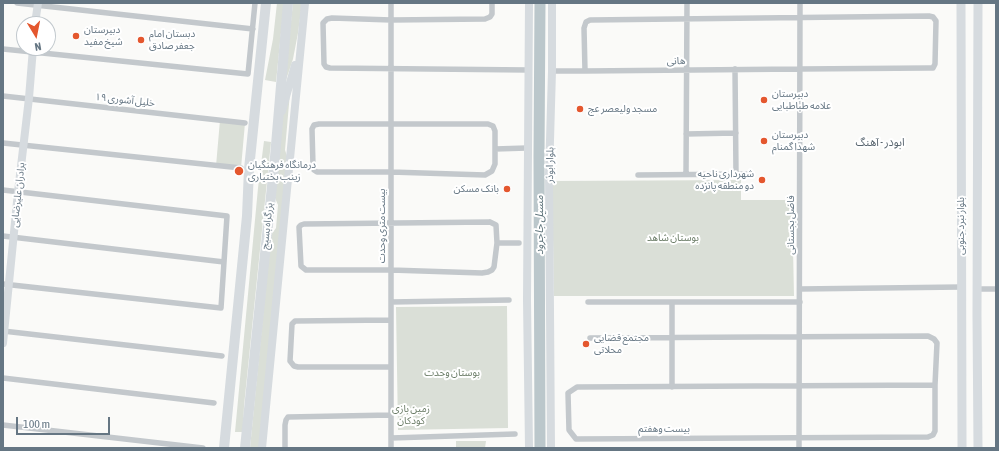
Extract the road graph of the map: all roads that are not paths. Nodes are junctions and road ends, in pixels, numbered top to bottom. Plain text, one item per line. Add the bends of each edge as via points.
1 (17, 3) edge
2 (255, 3) edge
3 (266, 3) edge
4 (288, 3) edge
5 (305, 3) edge
6 (391, 3) edge
7 (492, 3) edge
8 (529, 3) edge
9 (552, 3) edge
10 (687, 3) edge
11 (800, 3) edge
12 (961, 3) edge
13 (978, 3) edge
14 (37, 4) edge
15 (36, 16) edge
16 (686, 18) junction
17 (800, 18) junction
18 (391, 20) junction
19 (253, 29) junction
20 (301, 42) junction
21 (3, 49) edge
22 (16, 49) edge
23 (56, 53) edge
24 (32, 56) edge
25 (391, 69) junction
26 (735, 69) junction
27 (800, 69) junction
28 (528, 70) junction
29 (686, 70) junction
30 (552, 71) junction
31 (585, 71) junction
32 (3, 96) edge
33 (29, 98) junction
34 (245, 123) dead end
35 (391, 124) junction
36 (276, 133) junction
37 (736, 133) junction
38 (686, 134) junction
39 (3, 143) edge
40 (23, 145) junction
41 (495, 148) junction
42 (527, 148) junction
43 (241, 168) dead end
44 (391, 172) junction
45 (686, 174) junction
46 (736, 174) junction
47 (748, 174) dead end
48 (638, 175) dead end
49 (3, 190) edge
50 (18, 192) junction
51 (391, 222) junction
52 (3, 236) edge
53 (13, 238) junction
54 (497, 243) junction
55 (519, 243) dead end
56 (224, 262) junction
57 (391, 270) junction
58 (6, 284) edge
59 (962, 287) junction
60 (800, 289) junction
61 (978, 289) junction
62 (996, 289) edge
63 (508, 300) dead end
64 (391, 302) junction
65 (588, 302) dead end
66 (672, 302) junction
67 (800, 302) junction
68 (391, 320) junction
69 (4, 331) edge
70 (800, 337) junction
71 (590, 338) dead end
72 (672, 338) junction
73 (3, 343) edge
74 (222, 356) dead end
75 (390, 367) junction
76 (3, 378) edge
77 (935, 385) junction
78 (800, 386) junction
79 (672, 387) junction
80 (214, 402) dead end
81 (390, 415) junction
82 (3, 425) edge
83 (515, 434) dead end
84 (799, 437) junction
85 (390, 438) junction
86 (203, 448) edge
87 (224, 448) edge
88 (245, 448) edge
89 (262, 448) edge
90 (285, 448) edge
91 (390, 448) edge
92 (529, 448) edge
93 (551, 448) edge
94 (799, 448) edge
95 (962, 448) edge
96 (978, 448) edge

1 - 14 street
2 - 19 street
3 - 87 highway, بزرگراه بسیج
4 - 36 highway, بزرگراه بسیج
5 - 20 main road
6 - 18 street, بیست متری وحدت
7 - 18 street via 492,14 485,19
8 - 28 main road
9 - 30 main road, بلوار ابوذر
10 - 16 street
11 - 17 street, فاضل بجستانی
12 - 59 main road, بلوار نبرد جنوبی
13 - 61 main road, بلوار نبرد جنوبی
14 - 15 main road
14 - 19 street
16 - 17 street
16 - 29 street
16 - 31 street via 586,22
17 - 27 street, فاضل بجستانی
17 - 27 street, هانی via 934,17 936,21 933,68
18 - 25 street, بیست متری وحدت
18 - 25 street via 332,18 323,23 326,67
19 - 23 street via 248,74
20 - 36 main road
20 - 89 main road
21 - 22 street
24 - 33 main road, برادران علیرضایی
25 - 28 street
25 - 35 street, بیست متری وحدت
26 - 27 street, هانی
26 - 29 street, هانی
26 - 37 street
27 - 60 street, فاضل بجستانی
28 - 42 main road
29 - 31 street, هانی
29 - 38 street
30 - 31 street, هانی
30 - 93 main road, بلوار ابوذر via 549,175
32 - 33 street, خلیل آشوری ۱۹
33 - 34 street, خلیل آشوری ۱۹
33 - 40 main road, برادران علیرضایی
35 - 41 street via 488,124 493,126 495,131
35 - 44 street, بیست متری وحدت
35 - 44 street via 319,124 314,125 312,129 314,170 317,172
36 - 88 highway, بزرگراه بسیج
37 - 38 street
37 - 46 street
38 - 45 street
39 - 40 street
40 - 43 street
40 - 50 main road, برادران علیرضایی
41 - 42 street
41 - 44 street via 495,164 492,171 485,175
42 - 92 main road
44 - 51 street, بیست متری وحدت
45 - 46 street
45 - 48 street
46 - 47 street
49 - 50 street
50 - 53 main road, برادران علیرضایی
50 - 56 street via 227,216
51 - 54 street via 490,222 496,225
51 - 57 street, بیست متری وحدت
51 - 57 street via 304,224 299,227 303,269
52 - 53 street
53 - 56 street
53 - 58 main road, برادران علیرضایی
54 - 55 street
54 - 57 street via 494,267 488,272
56 - 58 street via 221,308
57 - 64 street, بیست متری وحدت
58 - 69 main road, برادران علیرضایی
59 - 60 street
59 - 95 main road, بلوار نبرد جنوبی
60 - 67 street, فاضل بجستانی
61 - 62 street
61 - 96 main road, بلوار نبرد جنوبی
63 - 64 street
64 - 68 street, بیست متری وحدت
65 - 66 street
66 - 67 street
66 - 72 street
67 - 70 street, فاضل بجستانی
68 - 75 street, بیست متری وحدت
68 - 75 street via 293,322 291,364 298,367
69 - 73 main road, برادران علیرضایی
69 - 74 street
70 - 72 street
70 - 77 street via 934,338 937,343
70 - 78 street, فاضل بجستانی
71 - 72 street
72 - 79 street
75 - 81 street, بیست متری وحدت
76 - 80 street
77 - 78 street
77 - 84 street via 935,431 928,437
78 - 79 street
78 - 84 street, فاضل بجستانی
79 - 84 street, بیست وهفتم via 577,387 568,393 569,430 576,439
81 - 85 street, بیست متری وحدت
81 - 90 street via 288,417
82 - 86 street
83 - 85 street
84 - 94 street, فاضل بجستانی
85 - 91 street, بیست متری وحدت

